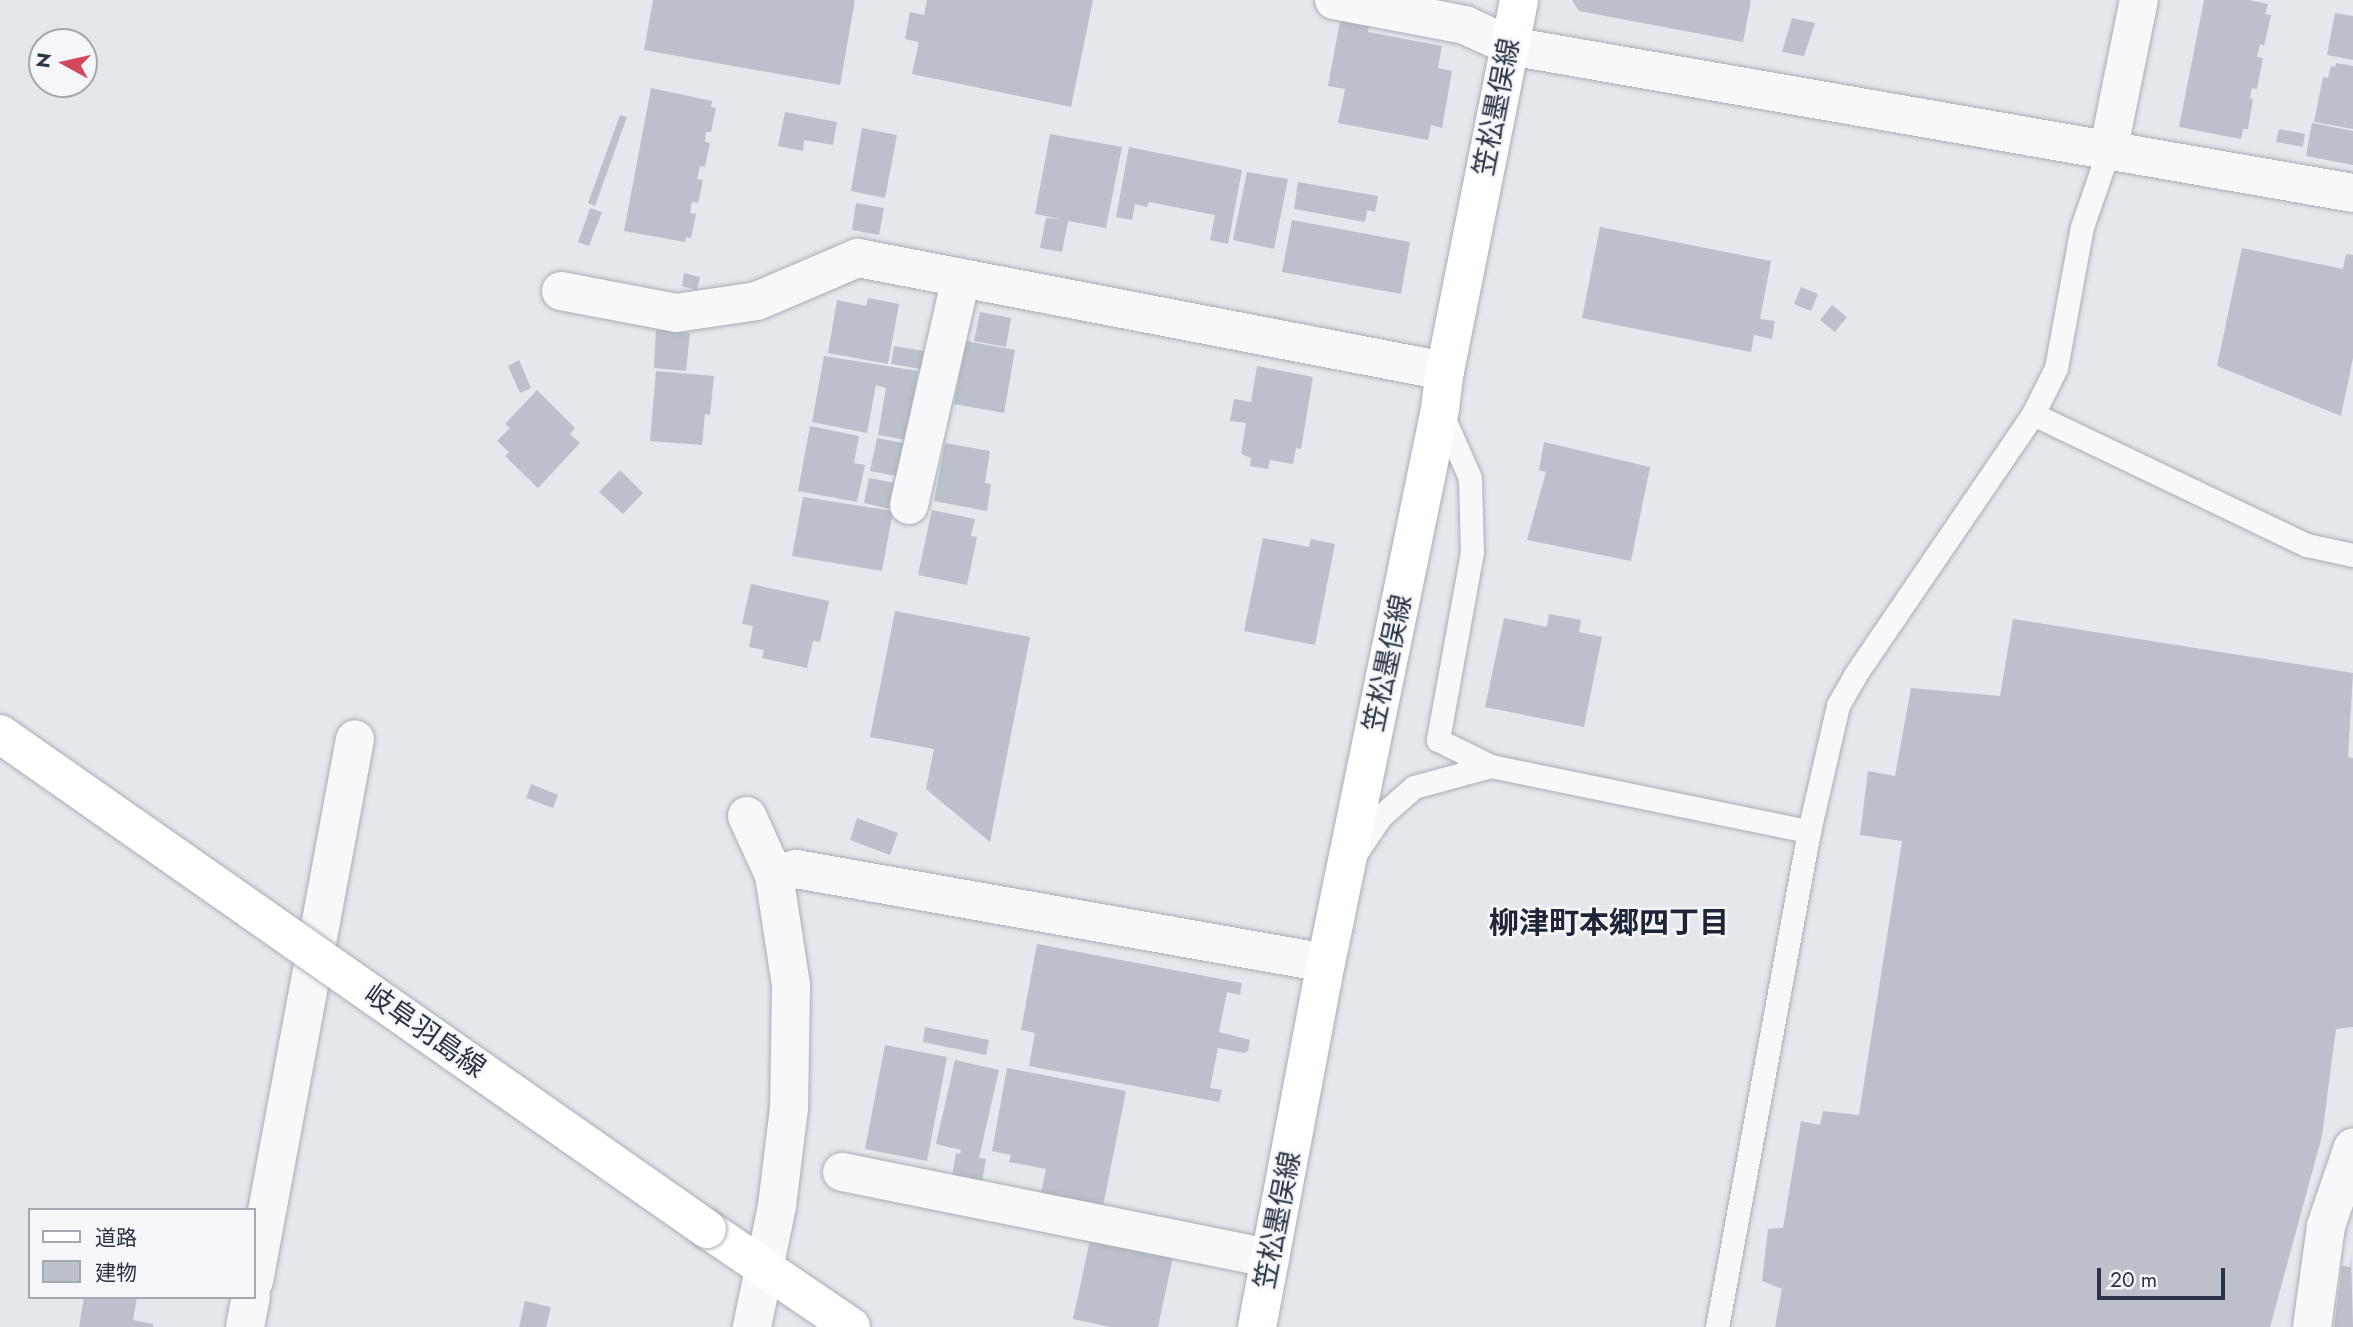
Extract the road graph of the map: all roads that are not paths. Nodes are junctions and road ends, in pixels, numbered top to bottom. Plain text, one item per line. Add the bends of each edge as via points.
1 (1335, 0) edge
2 (1519, 0) edge
3 (2139, 0) edge
4 (1510, 46) junction
5 (2108, 152) junction
6 (2353, 192) edge
7 (961, 278) junction
8 (561, 291) dead end
9 (1445, 371) junction
10 (1440, 409) junction
11 (2033, 414) junction
12 (909, 505) dead end
13 (2353, 555) edge
14 (0, 734) edge
15 (355, 739) dead end
16 (1491, 766) junction
17 (747, 816) dead end
18 (1809, 831) junction
19 (1345, 871) junction
20 (774, 876) junction
21 (1326, 963) junction
22 (2353, 1147) edge
23 (842, 1172) dead end
24 (1270, 1258) junction
25 (763, 1268) junction
26 (256, 1270) edge
27 (251, 1299) edge
28 (245, 1327) edge
29 (751, 1327) edge
30 (851, 1327) edge
31 (1257, 1327) edge
32 (1717, 1327) edge
33 (2312, 1327) edge

1 - 4 street via 1465,25
2 - 4 main road, 笠松墨俣線
3 - 5 street
4 - 5 street
4 - 9 main road, 笠松墨俣線
5 - 6 street
5 - 11 lane via 2082,227 2056,368
7 - 8 street via 858,258 757,301 676,313
7 - 9 street
7 - 12 street
9 - 10 main road, 笠松墨俣線
10 - 16 lane via 1470,478 1472,552 1438,740
10 - 19 main road, 笠松墨俣線
11 - 13 lane via 2307,545
11 - 18 lane via 1838,705
14 - 25 main road, 岐阜羽島線, bridge
15 - 26 street
16 - 18 lane
16 - 19 lane via 1414,787 1381,816
17 - 20 street
18 - 32 lane
19 - 21 main road, 笠松墨俣線
20 - 21 street via 796,869
20 - 25 street via 791,985 789,1108 777,1206
21 - 24 main road, 笠松墨俣線
22 - 33 street via 2326,1226
23 - 24 street
24 - 31 main road, 笠松墨俣線
25 - 29 street
25 - 30 main road, 岐阜羽島線
27 - 28 street

